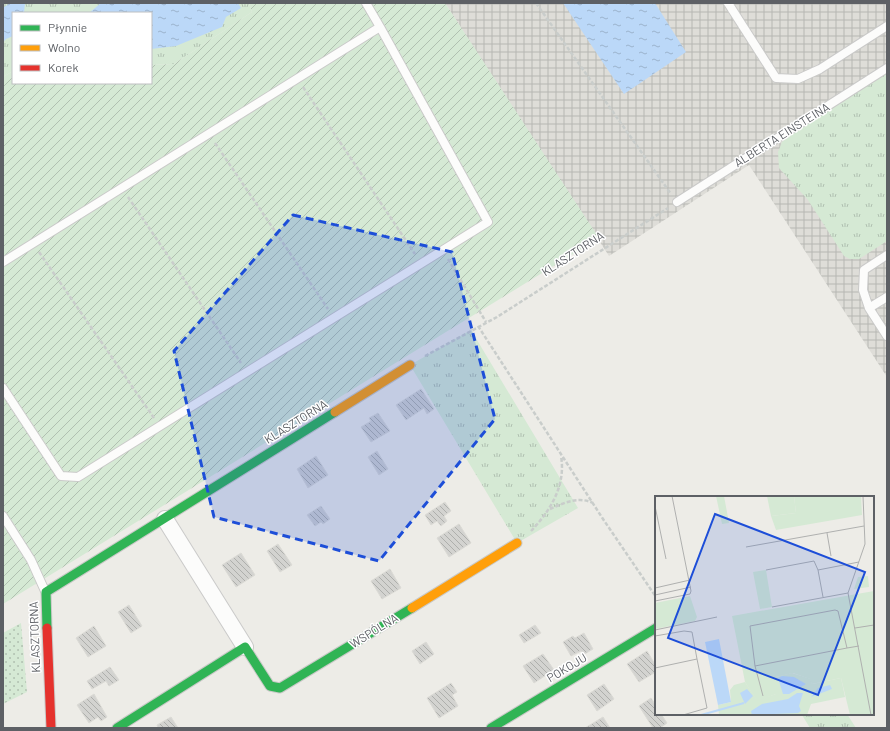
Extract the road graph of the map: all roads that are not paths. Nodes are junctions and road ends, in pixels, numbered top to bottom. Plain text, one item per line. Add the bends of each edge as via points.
1 (366, 3) edge
2 (728, 3) edge
3 (887, 26) edge
4 (380, 27) junction
5 (887, 68) edge
6 (677, 202) road end
7 (887, 255) edge
8 (3, 262) edge
9 (887, 297) edge
10 (869, 308) junction
11 (887, 336) edge
12 (410, 364) road end
13 (3, 388) edge
14 (3, 516) edge
15 (165, 519) junction
16 (517, 543) road end
17 (46, 592) junction
18 (655, 629) edge
19 (245, 648) junction
20 (51, 728) edge
21 (117, 728) edge
22 (491, 728) edge

1 - 4 lane
2 - 3 lane via 776,78 798,79 820,69
4 - 8 lane
4 - 13 lane via 488,222 78,477 61,476
5 - 6 lane, ALBERTA EINSTEINA
7 - 10 lane via 864,270 863,290
9 - 10 lane
10 - 11 lane
12 - 15 street, KLASZTORNA
14 - 17 lane via 32,560
15 - 17 street, KLASZTORNA
15 - 19 street, WSPÓLNA
16 - 19 street, WSPÓLNA via 280,688 270,686
17 - 20 street, KLASZTORNA
18 - 22 street, POKOJU
19 - 21 street

